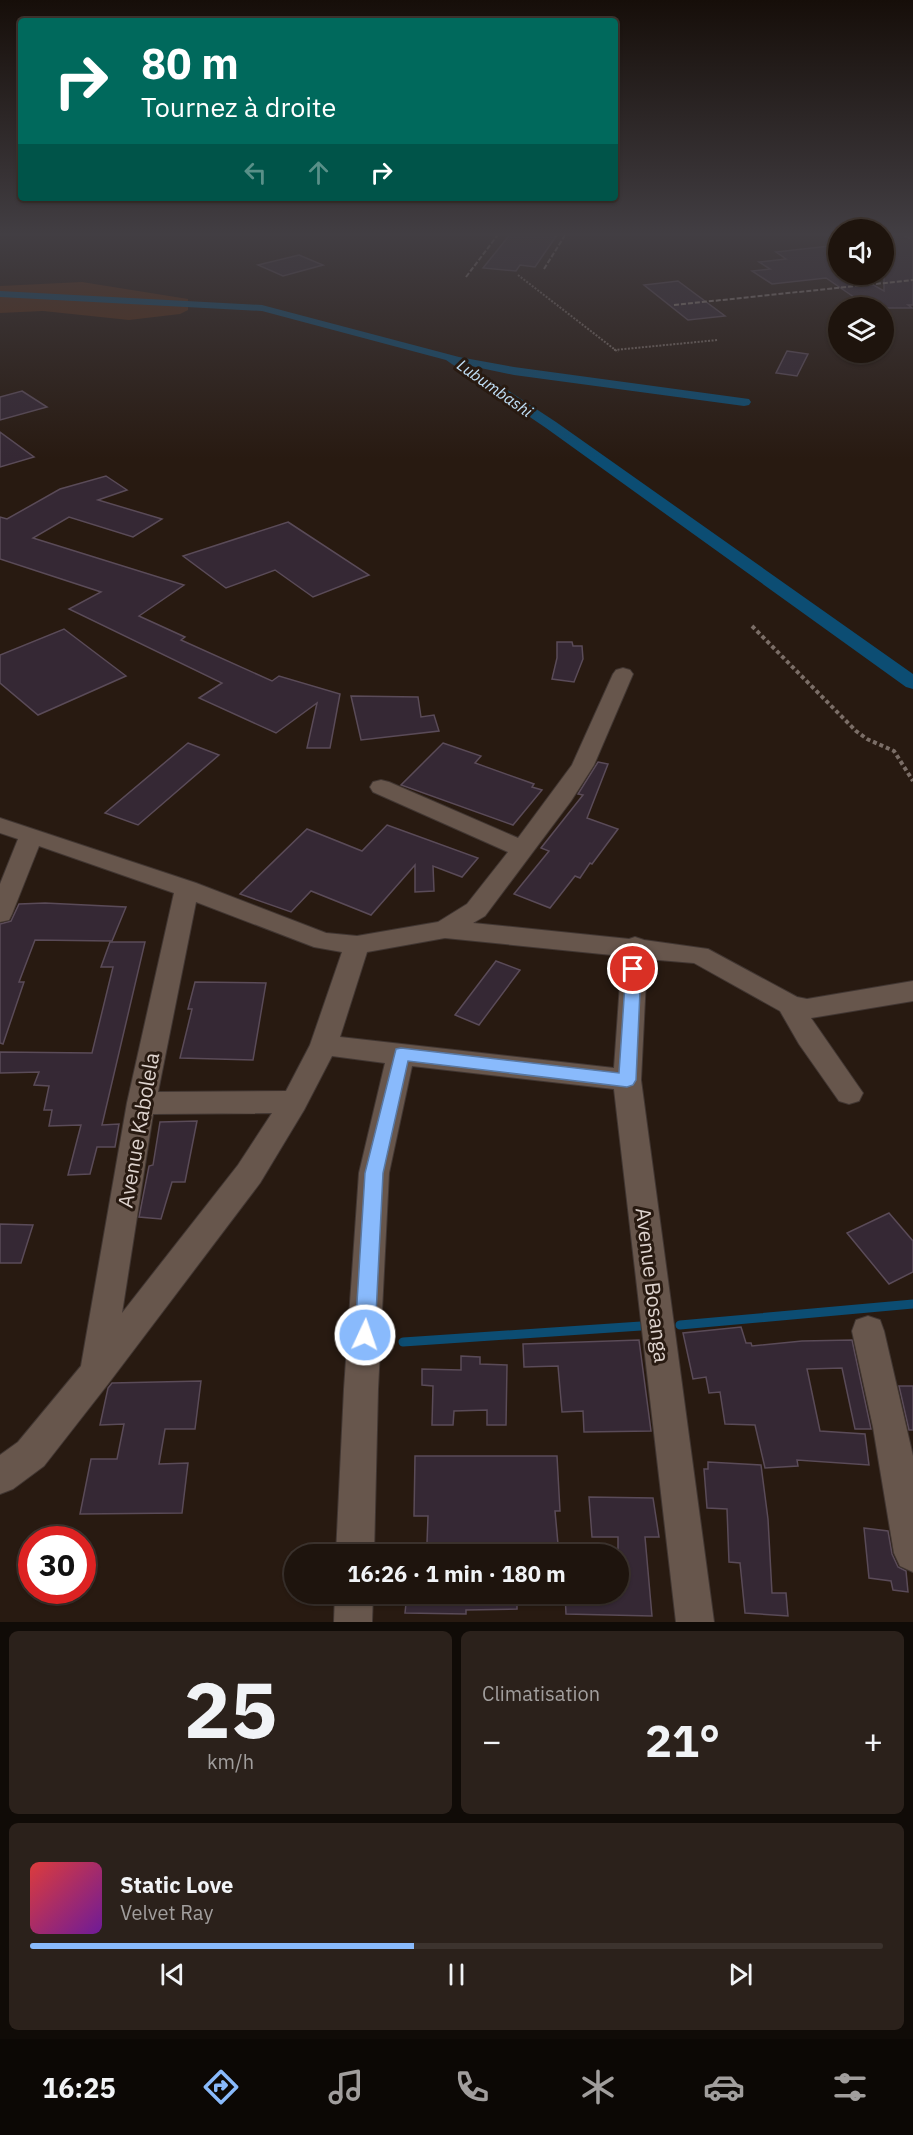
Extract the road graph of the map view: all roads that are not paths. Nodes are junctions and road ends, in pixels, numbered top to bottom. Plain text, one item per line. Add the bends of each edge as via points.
1 (623, 674) dead end
2 (381, 788) dead end
3 (0, 825) edge
4 (30, 836) junction
5 (522, 849) junction
6 (187, 889) junction
7 (0, 914) edge
8 (445, 929) junction
9 (357, 945) junction
10 (635, 946) junction
11 (913, 991) edge
12 (789, 1004) junction
13 (324, 1045) junction
14 (401, 1054) junction
15 (627, 1080) junction
16 (849, 1093) dead end
17 (294, 1102) junction
18 (141, 1103) junction
19 (868, 1331) dead end
20 (96, 1373) junction
21 (0, 1476) edge
22 (355, 1544) edge
23 (913, 1553) edge
24 (353, 1604) edge
25 (352, 1622) edge
26 (695, 1622) edge

1 - 5 street via 583,765
2 - 5 street
3 - 4 street
4 - 6 street
4 - 7 street
5 - 8 street via 476,910
6 - 9 street via 323,941
6 - 18 street, Avenue Kabolela
8 - 9 street
8 - 10 street
9 - 13 street
10 - 12 street via 699,955
10 - 15 street, Avenue Bosanga
11 - 12 street via 807,1009
12 - 16 street
13 - 14 street
13 - 17 street
14 - 15 street
14 - 22 street via 374,1173
15 - 26 street, Avenue Bosanga
17 - 18 street
17 - 20 street via 249,1174
18 - 20 street, Avenue Kabolela
19 - 23 street
20 - 21 street via 31,1454
24 - 25 street

